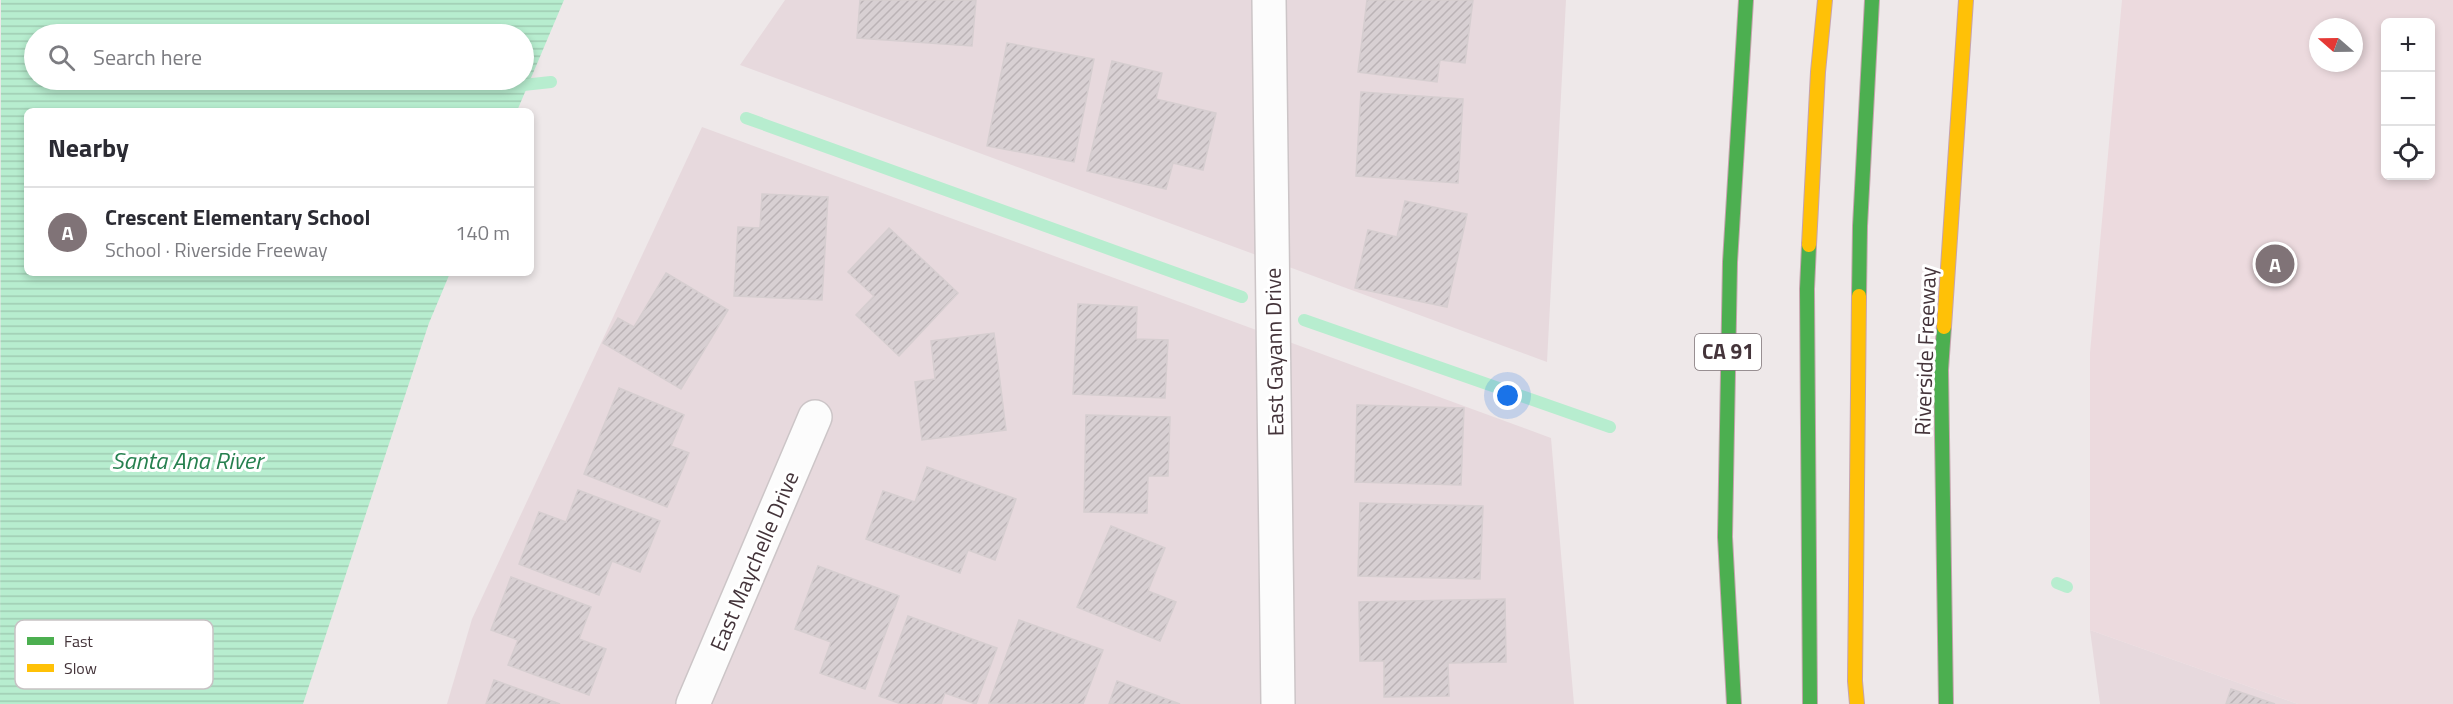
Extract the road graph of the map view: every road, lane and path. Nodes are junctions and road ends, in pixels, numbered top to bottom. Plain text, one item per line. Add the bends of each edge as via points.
1 (1269, 0) edge
2 (1746, 0) edge
3 (1825, 0) edge
4 (1872, 0) edge
5 (1965, 0) edge
6 (815, 417) dead end
7 (693, 704) edge
8 (1278, 704) edge
9 (1734, 704) edge
10 (1810, 704) edge
11 (1857, 704) edge
12 (1946, 704) edge

1 - 8 street, East Gayann Drive
2 - 9 highway, CA 91 via 1730,262 1725,537
3 - 10 highway via 1807,289
4 - 11 highway via 1860,226
5 - 12 highway, Riverside Freeway via 1941,370
6 - 7 street, East Maychelle Drive

